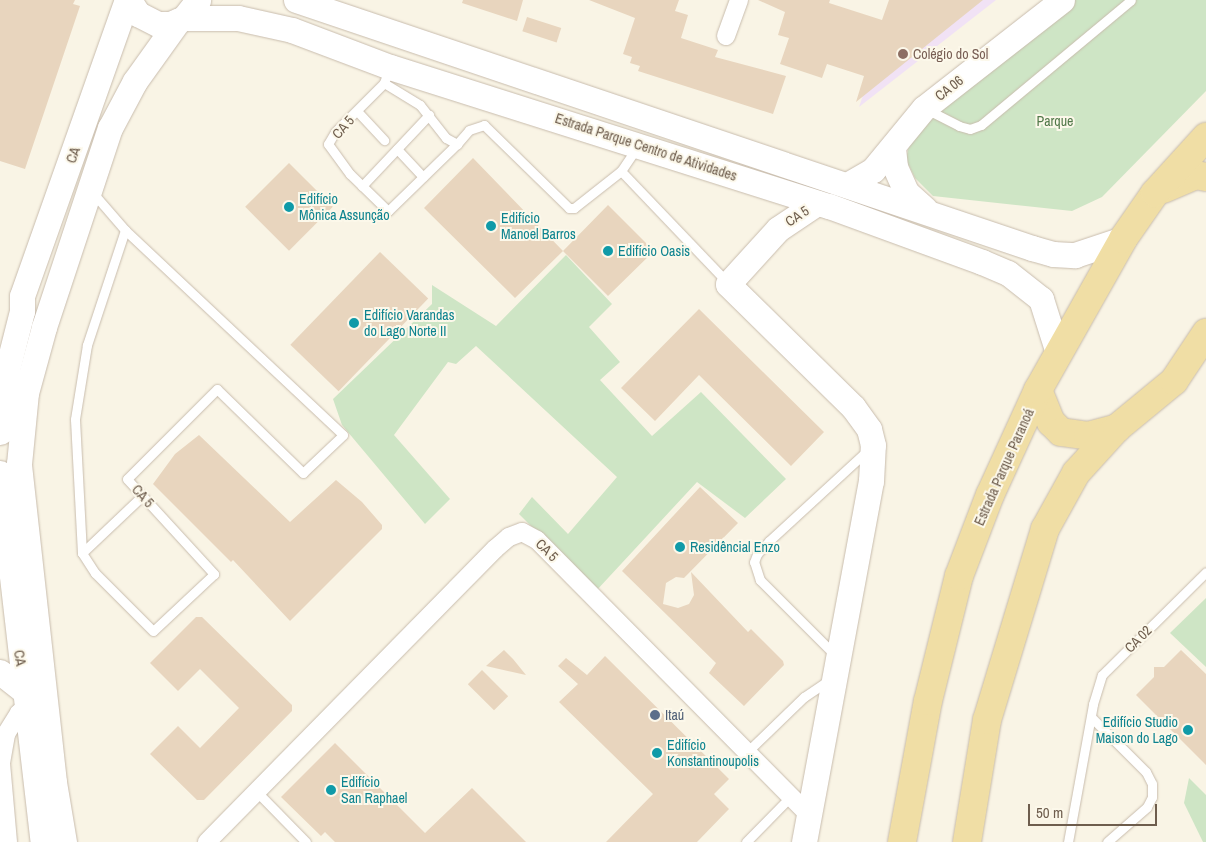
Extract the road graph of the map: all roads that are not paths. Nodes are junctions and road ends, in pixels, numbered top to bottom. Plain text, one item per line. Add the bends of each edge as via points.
1 (128, 0) edge
2 (296, 0) edge
3 (738, 0) edge
4 (1062, 0) edge
5 (1132, 0) edge
6 (187, 13) edge
7 (726, 36) dead end
8 (387, 75) junction
9 (924, 108) junction
10 (357, 111) junction
11 (429, 114) junction
12 (1206, 137) edge
13 (384, 140) dead end
14 (457, 144) junction
15 (639, 144) junction
16 (893, 148) junction
17 (397, 149) junction
18 (622, 171) junction
19 (423, 177) junction
20 (1206, 177) edge
21 (847, 185) junction
22 (362, 186) junction
23 (88, 188) junction
24 (781, 192) junction
25 (1155, 193) junction
26 (817, 203) junction
27 (930, 213) junction
28 (778, 229) junction
29 (125, 230) junction
30 (1123, 239) junction
31 (728, 284) junction
32 (11, 314) edge
33 (1203, 345) edge
34 (1058, 353) junction
35 (3, 367) edge
36 (1038, 390) junction
37 (1116, 428) junction
38 (0, 432) edge
39 (873, 445) junction
40 (0, 473) edge
41 (142, 496) junction
42 (82, 553) junction
43 (1206, 572) edge
44 (21, 586) junction
45 (8, 638) edge
46 (836, 667) junction
47 (0, 672) edge
48 (27, 700) junction
49 (1092, 718) junction
50 (748, 751) junction
51 (256, 792) junction
52 (791, 796) junction
53 (809, 815) junction
54 (8, 842) edge
55 (43, 842) edge
56 (64, 842) edge
57 (208, 842) edge
58 (306, 842) edge
59 (746, 842) edge
60 (804, 842) edge
61 (902, 842) edge
62 (968, 842) edge
63 (1068, 842) edge
64 (1106, 842) edge

1 - 6 street, Estrada Parque Centro de Atividades via 138,14 158,24
1 - 32 street, CA via 22,296
2 - 21 street, Estrada Parque Centro de Atividades via 505,73
3 - 7 street
4 - 9 street, CA 06
5 - 9 lane via 981,124 970,128 959,126
6 - 8 street, Estrada Parque Centro de Atividades via 265,24
6 - 23 street via 134,81 110,128
8 - 10 lane, CA 5
8 - 11 lane
8 - 15 street, Estrada Parque Centro de Atividades
9 - 16 street, CA 06 via 907,124
10 - 13 lane
10 - 22 lane, CA 5 via 328,144
11 - 14 lane via 446,138
11 - 17 lane
12 - 25 main road, Estrada Parque Paranoá
14 - 18 lane, CA 5 via 469,130 484,125 569,208 574,208
14 - 19 lane, CA 5
15 - 18 lane, CA 5
15 - 24 street, Estrada Parque Centro de Atividades
16 - 21 street, CA 06 via 873,170
16 - 27 street via 895,167 906,192
17 - 19 lane
17 - 22 lane
18 - 31 lane
19 - 22 lane, CA 5 via 388,212
20 - 25 main road via 1196,175 1176,181
21 - 27 street, Estrada Parque Centro de Atividades
23 - 29 lane, CA 5
23 - 44 street via 26,393 19,464
24 - 26 street, Estrada Parque Centro de Atividades
24 - 28 street, CA 5
25 - 30 main road, Estrada Parque Paranoá
26 - 28 street, CA 5
26 - 34 street, Estrada Parque Centro de Atividades via 1008,273 1041,299
27 - 30 street, Estrada Parque Centro de Atividades via 1054,254 1075,255
28 - 31 street, CA 5
29 - 41 lane, CA 5 via 343,435 303,473 217,389 128,479
29 - 42 lane via 87,345 75,419
30 - 34 main road, Estrada Parque Paranoá
31 - 39 street via 853,407 869,428
32 - 35 street, CA
33 - 37 main road via 1174,382
34 - 36 main road, Estrada Parque Paranoá
35 - 38 street, CA
36 - 37 main road via 1051,422 1061,432 1088,436
36 - 61 main road, Estrada Parque Paranoá via 982,513 959,576 928,701
37 - 62 main road via 1076,473 1044,529 987,720
39 - 46 street via 871,481
39 - 46 lane via 770,541 754,562 760,580
40 - 44 street, CA
41 - 42 lane
41 - 42 lane, CA 5 via 214,574 153,631 95,573
43 - 49 lane, CA 02 via 1102,675
44 - 45 street, CA
44 - 56 street
45 - 48 street, CA
46 - 50 lane
46 - 53 street
47 - 48 street
48 - 54 street via 6,734 1,763
48 - 55 street, CA
49 - 63 lane, CA 02
49 - 64 lane via 1146,772 1152,784 1152,797 1146,807
50 - 51 street, CA 5 via 537,540 522,532 509,537 495,550
50 - 52 street, CA 5
51 - 57 street, CA 5
51 - 58 lane
52 - 53 street, CA 5
52 - 59 lane
53 - 60 street

